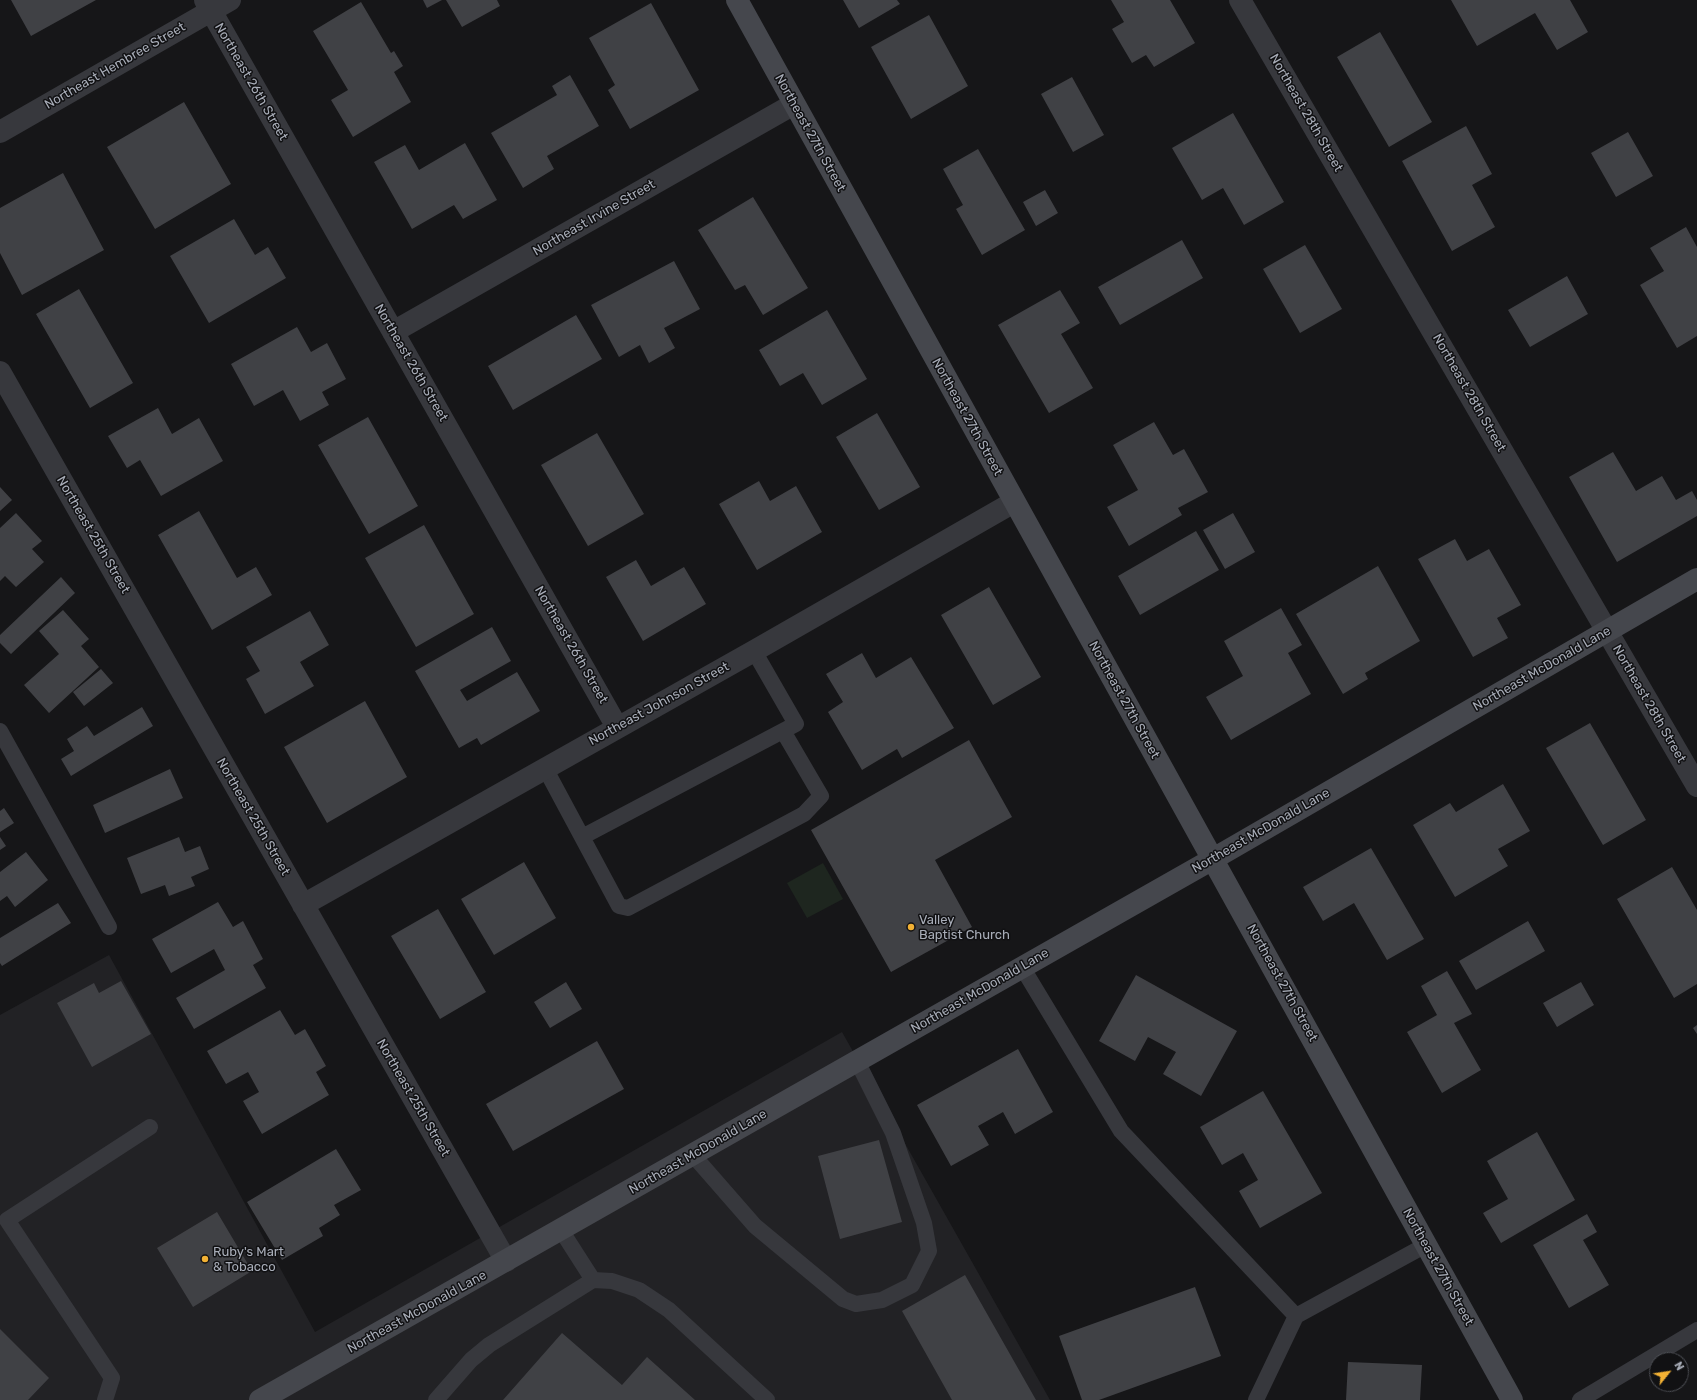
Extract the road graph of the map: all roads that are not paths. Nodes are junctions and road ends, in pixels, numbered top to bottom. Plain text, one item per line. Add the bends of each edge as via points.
1 (230, 0) edge
2 (737, 0) edge
3 (1240, 0) edge
4 (208, 5) edge
5 (794, 104) junction
6 (0, 132) edge
7 (393, 332) junction
8 (0, 372) edge
9 (1014, 502) junction
10 (1697, 579) edge
11 (1607, 632) junction
12 (754, 651) junction
13 (617, 727) junction
14 (789, 728) junction
15 (0, 731) edge
16 (544, 768) junction
17 (1697, 786) edge
18 (582, 837) junction
19 (1213, 859) junction
20 (303, 905) junction
21 (109, 927) dead end
22 (1022, 967) junction
23 (857, 1061) junction
24 (150, 1127) dead end
25 (692, 1155) junction
26 (4, 1222) edge
27 (561, 1230) junction
28 (1426, 1245) junction
29 (506, 1261) junction
30 (593, 1280) junction
31 (1296, 1316) junction
32 (1697, 1330) edge
33 (271, 1397) edge
34 (105, 1400) edge
35 (436, 1400) edge
36 (767, 1400) edge
37 (1256, 1400) edge
38 (1512, 1400) edge
39 (1580, 1400) edge

1 - 4 street, Northeast Hembree Street
2 - 5 street, Northeast 27th Street
3 - 11 street, Northeast 28th Street
4 - 6 street, Northeast Hembree Street
4 - 7 street, Northeast 26th Street
5 - 7 street, Northeast Irvine Street
5 - 9 street, Northeast 27th Street
7 - 13 street, Northeast 26th Street
8 - 20 street, Northeast 25th Street
9 - 12 street, Northeast Johnson Street
9 - 19 street, Northeast 27th Street
10 - 11 street, Northeast McDonald Lane
11 - 17 street, Northeast 28th Street
11 - 19 street, Northeast McDonald Lane
12 - 13 street, Northeast Johnson Street
12 - 14 lane
13 - 16 street, Northeast Johnson Street
14 - 18 lane
14 - 18 lane via 821,796 804,814 628,908 619,906
15 - 21 lane
16 - 18 lane
16 - 20 street, Northeast Johnson Street
19 - 22 street, Northeast McDonald Lane
19 - 28 street, Northeast 27th Street
20 - 29 street, Northeast 25th Street
22 - 23 street, Northeast McDonald Lane
22 - 31 lane via 1120,1131
23 - 25 street, Northeast McDonald Lane
23 - 25 lane via 892,1133 924,1223 929,1251 912,1285 882,1300 856,1304 843,1299 755,1226
24 - 26 lane
25 - 27 street, Northeast McDonald Lane
26 - 34 lane via 112,1378
27 - 29 street, Northeast McDonald Lane
27 - 30 lane
28 - 31 lane
28 - 38 street, Northeast 27th Street
29 - 33 street, Northeast McDonald Lane
30 - 35 lane via 489,1345 471,1360
30 - 36 lane via 612,1280 639,1290 669,1310
31 - 37 lane
32 - 39 lane

